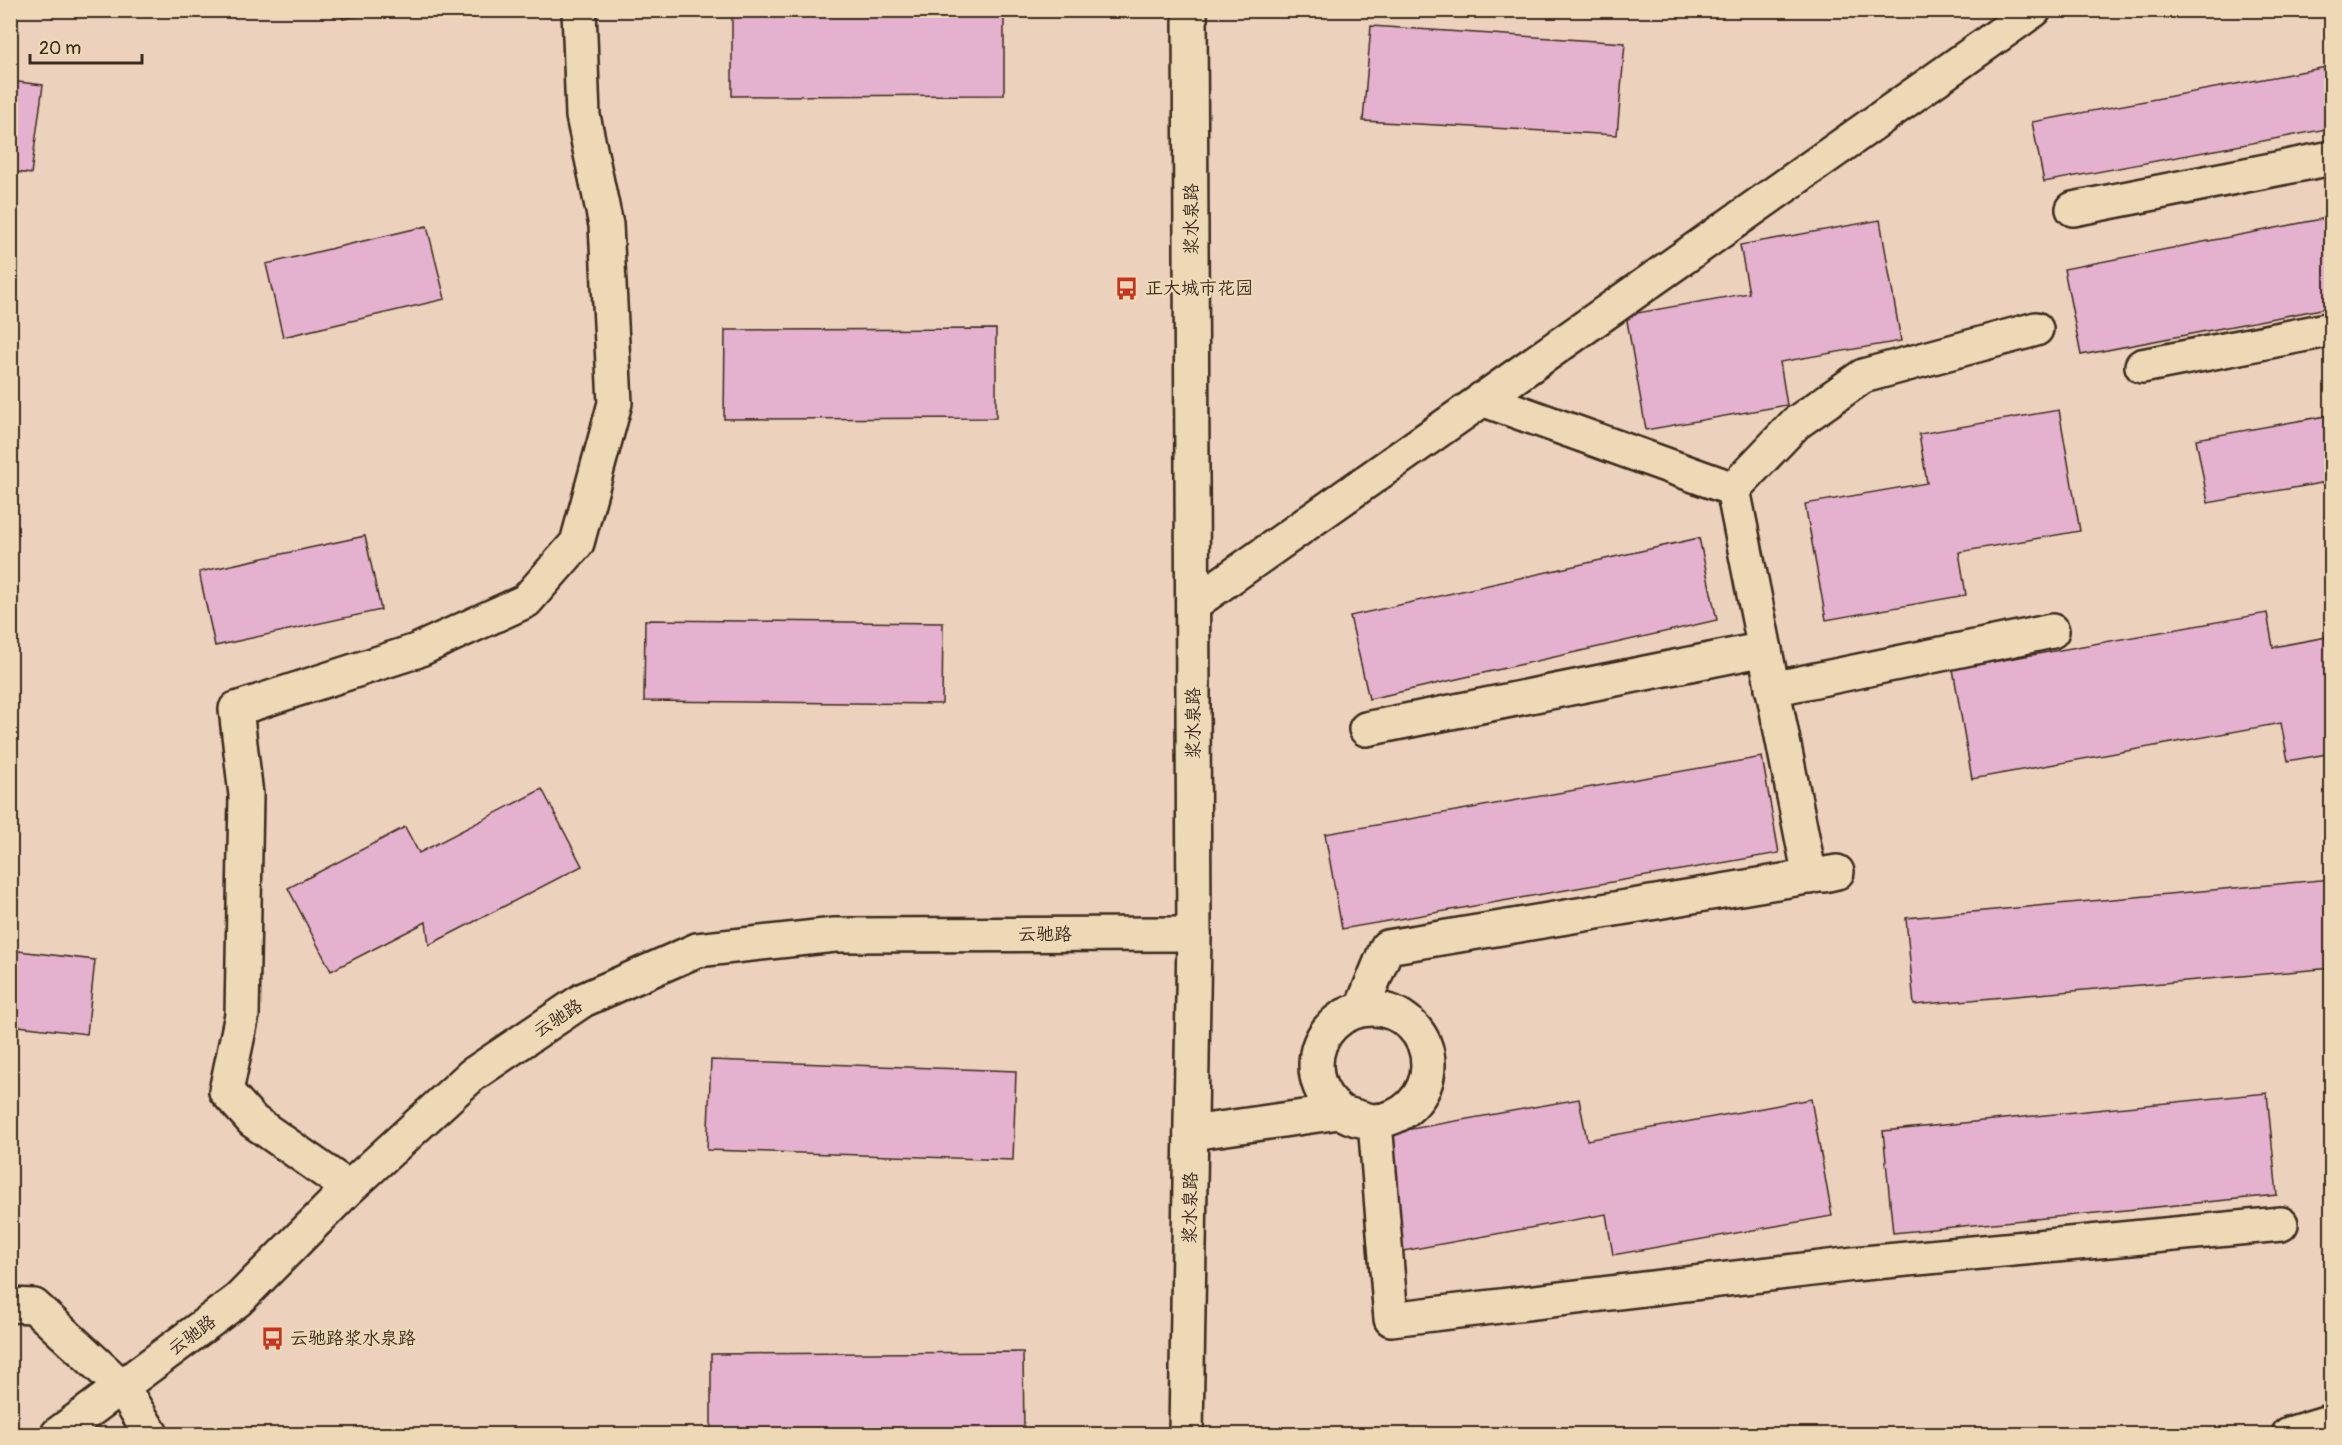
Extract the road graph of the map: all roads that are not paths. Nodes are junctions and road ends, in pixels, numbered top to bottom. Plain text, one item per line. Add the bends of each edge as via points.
1 (579, 10) edge
2 (1190, 10) edge
3 (2034, 10) edge
4 (2331, 158) edge
5 (2073, 209) dead end
6 (2036, 329) dead end
7 (2331, 329) edge
8 (2142, 366) dead end
9 (1482, 399) junction
10 (1732, 489) junction
11 (1192, 604) junction
12 (2052, 632) dead end
13 (1765, 649) junction
14 (1772, 689) junction
15 (1366, 729) dead end
16 (1194, 934) junction
17 (1361, 1010) junction
18 (1339, 1112) junction
19 (1375, 1122) junction
20 (1191, 1132) junction
21 (349, 1188) junction
22 (2281, 1224) dead end
23 (10, 1305) edge
24 (122, 1387) junction
25 (2331, 1421) edge
26 (58, 1434) edge
27 (151, 1434) edge
28 (1186, 1434) edge
29 (2289, 1434) edge

1 - 21 street via 583,116 606,225 615,404 577,543 526,601 416,651 236,709 246,795 242,1003 226,1091 254,1121
2 - 11 street, 浆水泉路
3 - 9 street
4 - 5 street
6 - 10 street via 1863,376 1796,423
7 - 8 street
9 - 10 street
9 - 11 street
10 - 13 street
11 - 16 street, 浆水泉路
12 - 14 street
13 - 14 street
13 - 15 street
14 - 17 street via 1817,876 1387,947
16 - 20 street, 浆水泉路
16 - 21 street, 云驰路 via 835,935 697,950 583,1000 472,1075
17 - 18 street via 1344,1016 1329,1028 1319,1044 1317,1082
17 - 19 street via 1380,1009 1398,1014 1413,1025 1429,1058 1422,1094 1410,1108
18 - 19 street via 1356,1120
18 - 20 street
19 - 22 street via 1391,1318 1854,1264
20 - 28 street, 浆水泉路
21 - 24 street, 云驰路 via 238,1300
23 - 24 street via 34,1306
24 - 26 street, 云驰路
24 - 27 street
25 - 29 street

